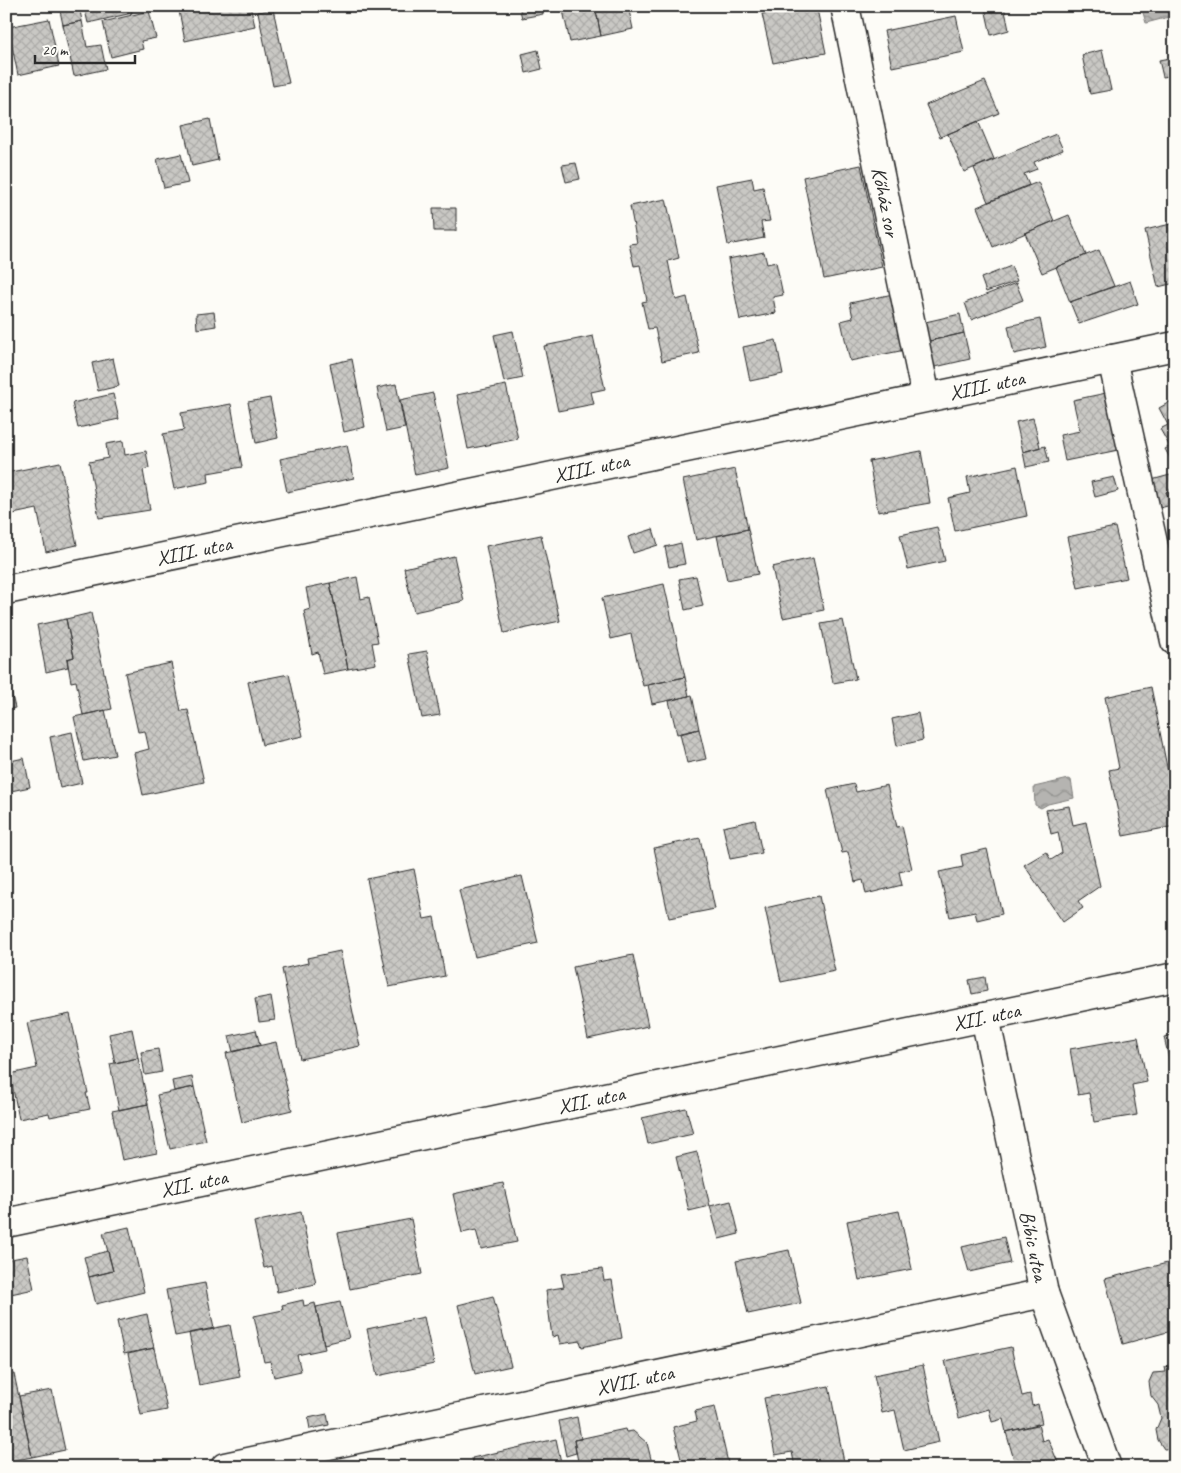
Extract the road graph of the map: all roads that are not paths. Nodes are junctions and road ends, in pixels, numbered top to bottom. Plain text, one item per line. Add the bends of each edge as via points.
1 (845, 6) edge
2 (1175, 346) edge
3 (1112, 359) junction
4 (926, 397) junction
5 (6, 590) edge
6 (1175, 641) edge
7 (1175, 977) edge
8 (985, 1017) junction
9 (6, 1222) edge
10 (1044, 1293) junction
11 (225, 1467) edge
12 (1107, 1467) edge

1 - 4 street, Kőház sor
2 - 3 street, XIII. utca
3 - 4 street, XIII. utca
3 - 6 street
4 - 5 street, XIII. utca
7 - 8 street, XII. utca
8 - 9 street, XII. utca
8 - 10 street, Bíbic utca
10 - 11 street, XVII. utca
10 - 12 street, Bíbic utca

